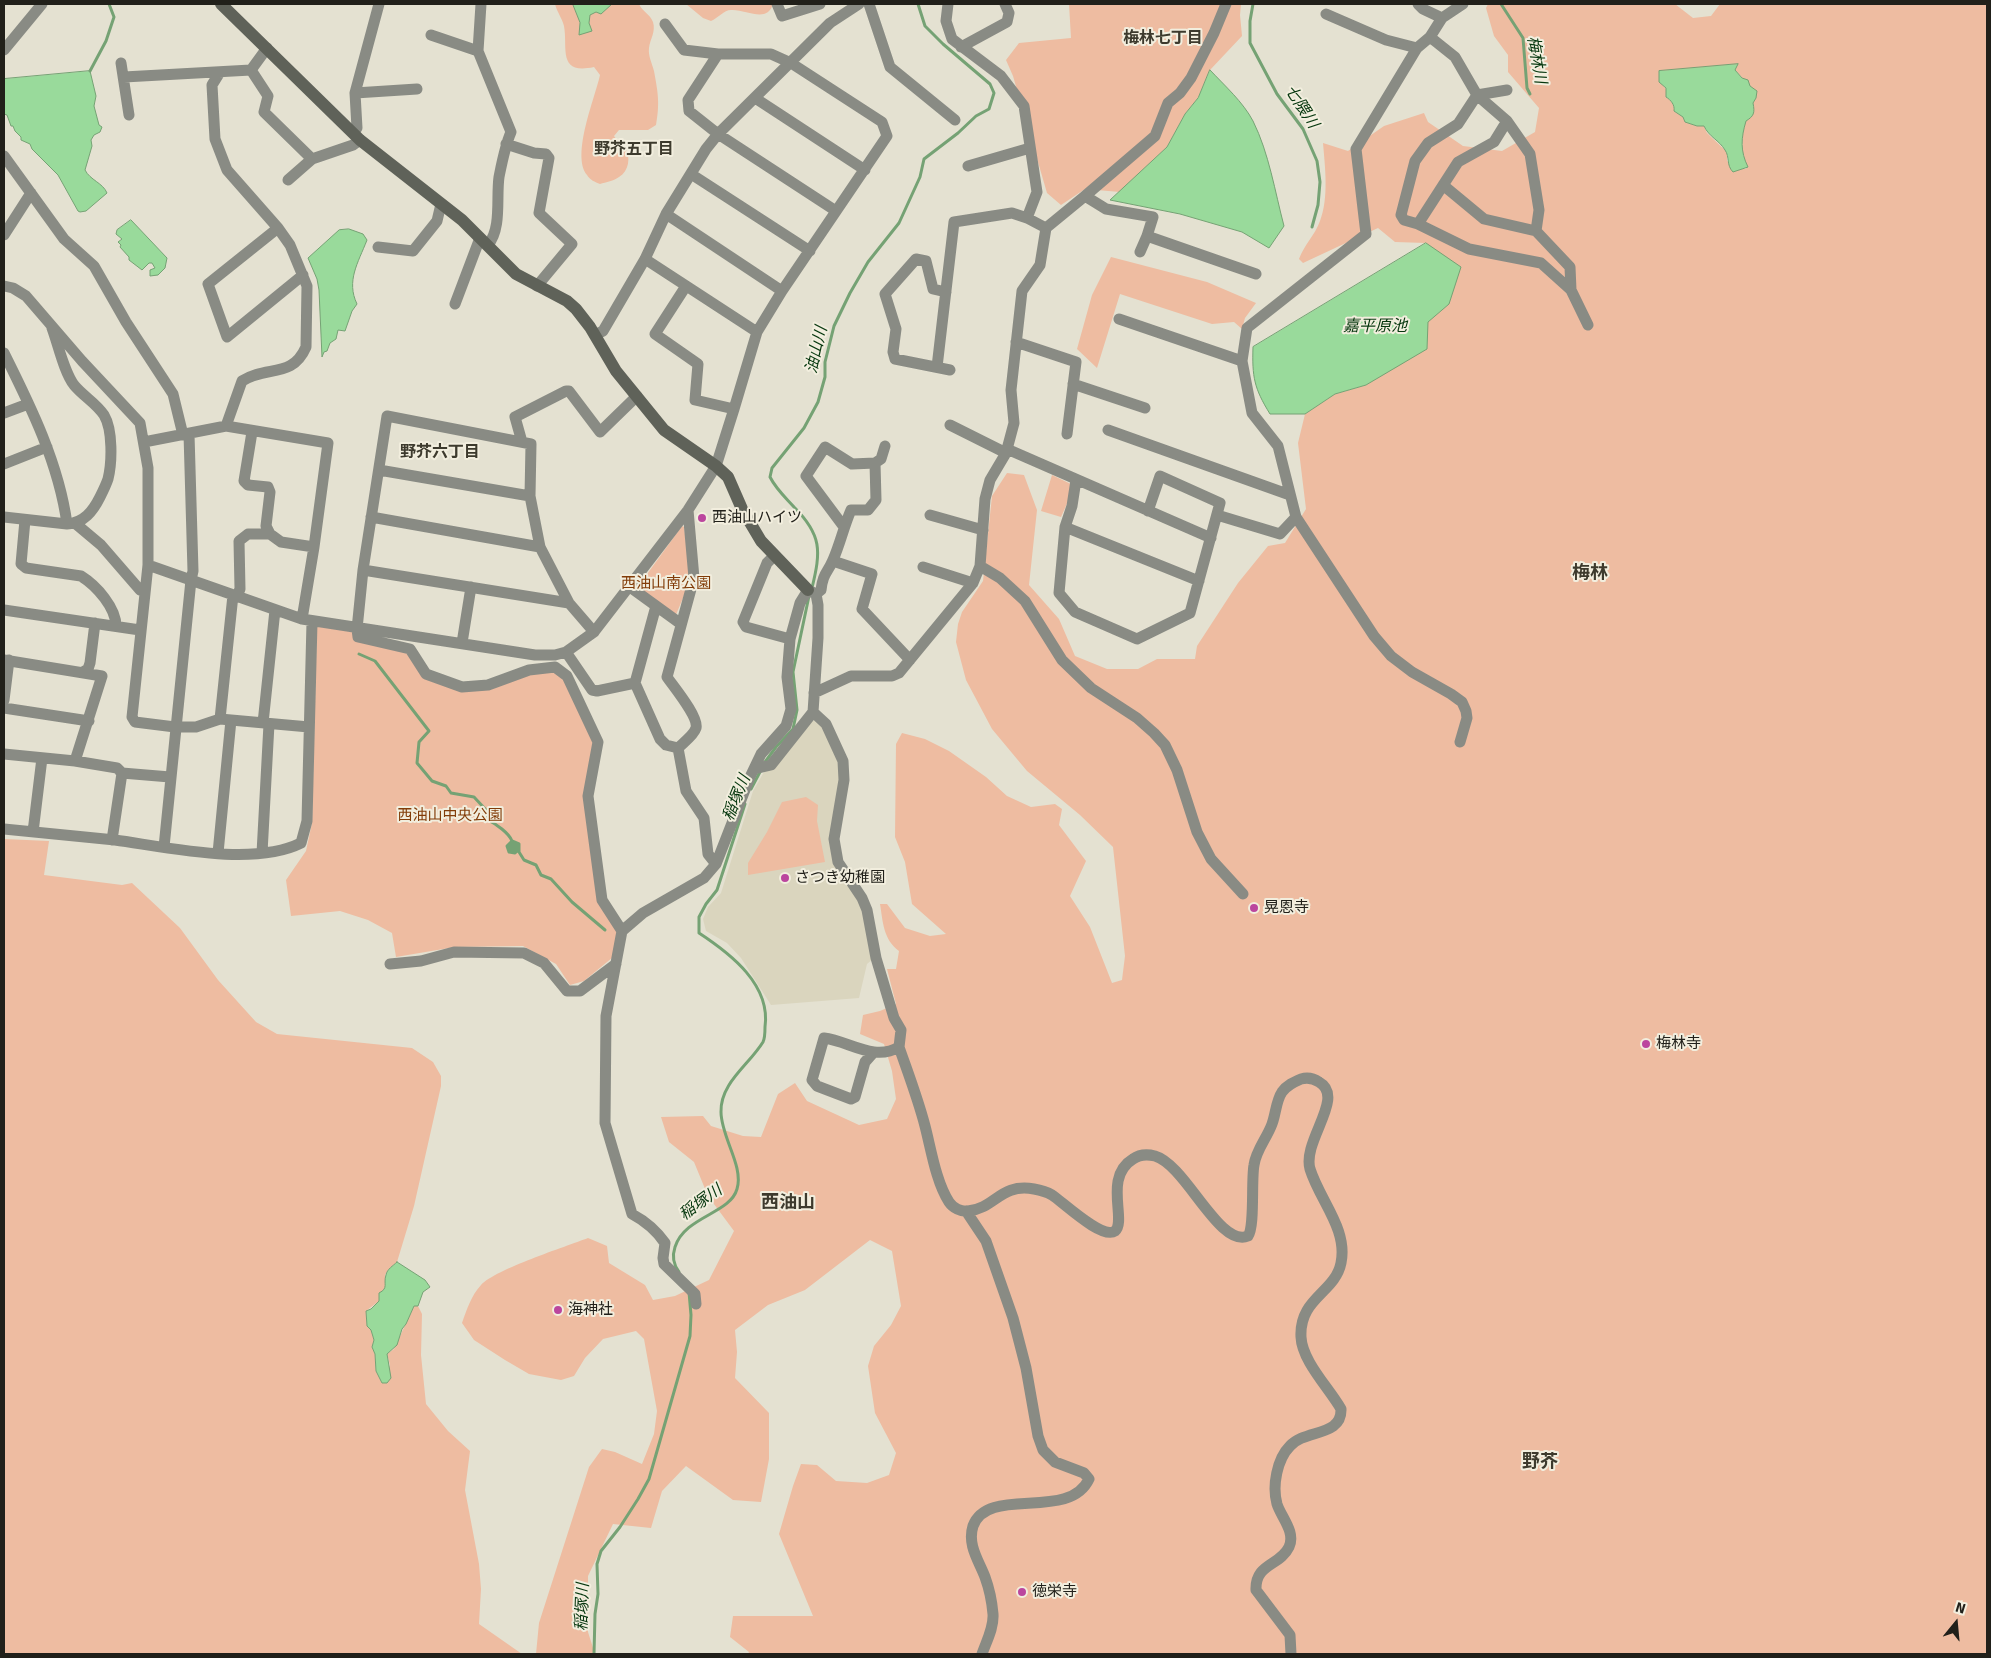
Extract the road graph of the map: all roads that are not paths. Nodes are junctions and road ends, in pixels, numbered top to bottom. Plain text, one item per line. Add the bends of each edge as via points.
1 (42, 4) edge
2 (221, 4) edge
3 (379, 4) edge
4 (481, 4) edge
5 (778, 4) edge
6 (821, 4) edge
7 (859, 4) edge
8 (870, 4) edge
9 (948, 4) edge
10 (1005, 4) edge
11 (1226, 4) edge
12 (1418, 4) edge
13 (1463, 4) edge
14 (1326, 14) dead end
15 (1442, 18) junction
16 (830, 23) junction
17 (665, 24) dead end
18 (431, 35) dead end
19 (1430, 37) junction
20 (961, 47) junction
21 (268, 48) junction
22 (1417, 48) junction
23 (4, 50) edge
24 (478, 51) junction
25 (718, 54) junction
26 (121, 63) dead end
27 (791, 63) junction
28 (251, 70) junction
29 (220, 72) junction
30 (124, 77) junction
31 (418, 88) dead end
32 (1507, 90) dead end
33 (355, 93) junction
34 (1477, 95) junction
35 (755, 98) junction
36 (129, 115) dead end
37 (955, 120) dead end
38 (1507, 121) junction
39 (718, 134) junction
40 (357, 136) junction
41 (506, 144) junction
42 (1030, 148) junction
43 (4, 156) edge
44 (312, 159) junction
45 (968, 166) dead end
46 (864, 170) junction
47 (691, 174) junction
48 (288, 180) dead end
49 (1443, 185) junction
50 (31, 193) junction
51 (1085, 196) junction
52 (441, 204) junction
53 (836, 211) junction
54 (666, 214) junction
55 (1027, 218) junction
56 (1418, 224) junction
57 (6, 228) edge
58 (278, 228) junction
59 (1046, 228) junction
60 (1536, 230) junction
61 (1147, 236) junction
62 (484, 242) junction
63 (378, 247) dead end
64 (810, 251) junction
65 (1140, 252) dead end
66 (645, 260) junction
67 (1256, 274) dead end
68 (303, 275) junction
69 (4, 286) edge
70 (537, 286) junction
71 (686, 286) junction
72 (1571, 290) junction
73 (782, 291) junction
74 (946, 292) junction
75 (455, 304) dead end
76 (1120, 319) dead end
77 (51, 324) junction
78 (1588, 326) dead end
79 (756, 332) junction
80 (595, 335) junction
81 (1016, 342) junction
82 (5, 359) edge
83 (1242, 361) junction
84 (937, 367) junction
85 (950, 370) dead end
86 (1073, 384) junction
87 (637, 396) junction
88 (28, 404) junction
89 (1145, 408) dead end
90 (734, 409) junction
91 (4, 413) edge
92 (950, 425) dead end
93 (226, 426) junction
94 (1108, 430) dead end
95 (252, 432) junction
96 (186, 434) junction
97 (1067, 434) dead end
98 (144, 442) junction
99 (522, 442) junction
100 (885, 446) dead end
101 (47, 447) junction
102 (1006, 451) junction
103 (875, 463) junction
104 (4, 464) edge
105 (716, 466) junction
106 (379, 470) junction
107 (1076, 480) junction
108 (1290, 495) junction
109 (530, 496) junction
110 (688, 510) junction
111 (1148, 511) junction
112 (930, 515) dead end
113 (1217, 515) junction
114 (4, 517) edge
115 (371, 517) junction
116 (1296, 517) junction
117 (25, 520) junction
118 (72, 524) junction
119 (844, 527) junction
120 (1065, 527) junction
121 (983, 530) junction
122 (270, 534) junction
123 (1211, 538) junction
124 (314, 547) junction
125 (540, 547) junction
126 (774, 556) junction
127 (833, 561) junction
128 (148, 565) junction
129 (980, 566) junction
130 (923, 567) dead end
131 (363, 570) junction
132 (191, 580) junction
133 (1199, 581) junction
134 (973, 582) junction
135 (630, 587) junction
136 (470, 588) junction
137 (144, 591) junction
138 (812, 592) junction
139 (235, 596) junction
140 (569, 604) junction
141 (656, 606) junction
142 (4, 610) edge
143 (275, 610) junction
144 (307, 620) junction
145 (95, 623) junction
146 (681, 624) junction
147 (116, 626) junction
148 (357, 629) junction
149 (140, 630) junction
150 (594, 632) junction
151 (790, 639) junction
152 (462, 644) junction
153 (566, 652) junction
154 (6, 660) edge
155 (910, 660) junction
156 (83, 672) junction
157 (635, 683) junction
158 (814, 693) junction
159 (4, 700) edge
160 (4, 708) edge
161 (813, 712) junction
162 (226, 720) junction
163 (89, 721) junction
164 (266, 723) junction
165 (175, 727) junction
166 (309, 727) junction
167 (1460, 742) dead end
168 (678, 748) junction
169 (4, 754) edge
170 (42, 758) junction
171 (75, 761) junction
172 (754, 769) junction
173 (122, 773) junction
174 (170, 777) junction
175 (4, 829) edge
176 (32, 832) junction
177 (112, 840) junction
178 (164, 847) junction
179 (218, 853) junction
180 (262, 853) junction
181 (716, 864) junction
182 (1243, 894) dead end
183 (622, 931) junction
184 (390, 964) dead end
185 (616, 964) junction
186 (899, 1047) junction
187 (873, 1052) junction
188 (966, 1211) junction
189 (696, 1299) dead end
190 (982, 1654) edge
191 (1291, 1654) edge

1 - 23 street
2 - 21 street
3 - 33 street
4 - 24 street
5 - 6 street via 782,16
6 - 16 street
7 - 16 street
8 - 37 street via 890,67
9 - 20 street via 946,21 952,39
10 - 20 street via 1009,13 1006,22
11 - 51 street via 1191,78 1168,103 1155,136
12 - 15 street
13 - 15 street
14 - 22 street via 1386,40
15 - 19 street
16 - 27 street
17 - 25 street via 684,50
18 - 24 street
19 - 22 street
19 - 34 street via 1455,57
20 - 42 street via 1002,76 1024,106
21 - 28 street
21 - 40 street
22 - 83 street via 1356,149 1366,234 1248,328
24 - 41 street via 511,132
25 - 27 street via 771,54
25 - 39 street via 688,100 689,111
26 - 30 street
27 - 35 street
27 - 46 street via 882,122 887,136
28 - 29 street
28 - 44 street via 268,96 264,112
29 - 30 street
29 - 58 street via 212,84 216,139 227,170
30 - 36 street
31 - 33 street
32 - 34 street
33 - 40 street
34 - 38 street
34 - 56 street via 1458,124 1428,142 1415,161 1401,215 1404,220
35 - 39 street
35 - 46 street
38 - 49 street via 1494,142 1458,162
38 - 60 street via 1530,154 1538,210
39 - 47 street
39 - 53 street
40 - 44 street via 353,145
40 - 52 street
41 - 62 street via 499,178 494,237
41 - 70 street via 546,154 549,158 539,213 572,244
42 - 45 street
42 - 55 street via 1037,192
43 - 50 street
44 - 48 street
46 - 53 street
47 - 54 street
47 - 64 street
49 - 56 street
49 - 60 street via 1484,219
50 - 57 street
50 - 96 street via 64,239 94,266 173,394
51 - 59 street
51 - 61 street via 1106,209 1153,217
52 - 62 street
52 - 63 street via 436,222 413,251
53 - 64 street
54 - 66 street
54 - 73 street
55 - 59 street
55 - 74 street via 1012,213 954,222
56 - 72 street via 1469,249 1541,263
58 - 68 street via 290,245
58 - 68 street via 208,284 227,337
59 - 81 street via 1040,265 1022,290
60 - 72 street via 1570,267
61 - 65 street
61 - 67 street
62 - 70 street via 516,274
62 - 75 street
64 - 73 street
66 - 71 street
66 - 80 street via 604,331
68 - 93 street via 307,286 306,347 302,355 288,368 256,374 242,381
69 - 77 street via 26,296
70 - 80 street via 567,301
71 - 79 street
71 - 90 street via 655,334 698,364 695,400
72 - 78 street
73 - 79 street
74 - 84 street
74 - 84 street via 933,289 926,261 916,259 885,293 896,329 894,357 897,361
76 - 83 street
77 - 98 street via 140,423
77 - 118 street via 69,376 105,416 109,432 111,458 108,480 88,516
79 - 90 street
80 - 87 street via 616,370
81 - 86 street via 1076,362
81 - 102 street via 1012,390 1014,423
82 - 88 street
83 - 108 street via 1252,413 1278,446
84 - 85 street
86 - 89 street
86 - 97 street
87 - 99 street via 600,432 566,391 515,417
87 - 105 street via 664,430
88 - 91 street
88 - 101 street
90 - 105 street
92 - 102 street
93 - 95 street
93 - 96 street
94 - 108 street
95 - 122 street via 244,481 268,487 266,526
95 - 124 street via 328,443
96 - 98 street
96 - 132 street
98 - 128 street via 148,468
99 - 106 street via 387,416
99 - 109 street via 531,444
100 - 103 street via 881,459
101 - 104 street
101 - 118 street
102 - 107 street
102 - 121 street via 990,480
103 - 119 street via 876,500 868,510 852,510
103 - 119 street via 852,464 825,447 806,476
105 - 110 street
105 - 126 street via 728,477 742,509
106 - 109 street
106 - 115 street
107 - 111 street
107 - 120 street
108 - 116 street
109 - 125 street
110 - 135 street
110 - 146 street via 694,578
111 - 113 street via 1160,476 1220,503
111 - 123 street
112 - 121 street
113 - 116 street via 1280,534
113 - 123 street
114 - 117 street
115 - 125 street
115 - 131 street
116 - 167 street via 1374,636 1391,656 1462,702 1466,718
117 - 118 street
117 - 147 street via 21,564 26,568 89,580 116,616
118 - 137 street via 101,545
119 - 127 street
120 - 133 street
120 - 133 street via 1059,593 1075,612 1137,639 1190,613
121 - 129 street
122 - 124 street via 281,542
122 - 139 street via 248,534 239,541 240,589
123 - 133 street
124 - 144 street
125 - 140 street
126 - 138 street
126 - 151 street via 767,562 742,622 746,628
127 - 138 street via 822,578 821,590
127 - 155 street via 872,574 862,609
128 - 132 street
128 - 137 street
129 - 134 street
129 - 182 street via 1000,578 1026,601 1062,660 1085,683 1137,718 1165,745 1204,846
130 - 134 street
131 - 136 street
131 - 148 street
132 - 139 street
132 - 165 street
134 - 155 street
135 - 141 street
135 - 150 street
136 - 140 street
136 - 152 street
137 - 149 street
138 - 151 street via 800,603
138 - 158 street via 818,605
139 - 143 street
139 - 162 street
140 - 150 street
141 - 146 street
141 - 157 street
142 - 145 street
143 - 144 street
143 - 164 street
144 - 148 street
144 - 166 street
145 - 147 street
145 - 156 street via 90,663
146 - 168 street via 667,677 697,724 696,730
147 - 149 street
148 - 152 street
148 - 183 street via 358,637 410,649 426,674 462,687 488,685 529,670 554,667 567,676 598,742 588,796 602,900
149 - 165 street via 132,717 135,722
150 - 153 street
151 - 172 street via 787,678 791,709 786,726 761,754
152 - 153 street via 535,655
153 - 157 street via 592,690
154 - 156 street
154 - 159 street
155 - 158 street via 892,676 851,676
156 - 163 street via 102,676
157 - 168 street via 660,740
158 - 161 street
160 - 163 street
161 - 172 street via 771,765
161 - 186 street via 826,724 843,761 844,780 834,839 838,862 867,910 876,958 894,1018 901,1030
162 - 164 street
162 - 165 street via 196,727
162 - 179 street
163 - 171 street
164 - 166 street
164 - 180 street
165 - 174 street
166 - 180 street via 307,821 300,843
168 - 181 street via 686,791 704,818 708,854
169 - 170 street
170 - 171 street
170 - 176 street
171 - 173 street via 117,768
172 - 181 street
173 - 174 street
173 - 177 street
174 - 178 street
175 - 176 street
176 - 177 street
177 - 178 street
178 - 179 street
179 - 180 street
181 - 183 street via 704,878 643,912
183 - 185 street
184 - 185 street via 420,961 454,952 524,953 544,963 566,991 580,992
185 - 189 street via 606,1016 605,1123 632,1214 657,1231 665,1243 664,1264
186 - 187 street via 892,1051
186 - 188 street via 944,1193 950,1204
187 - 187 street via 865,1062 852,1099 817,1086 812,1080 824,1038
188 - 190 street via 986,1241 1013,1318 1043,1450 1055,1462 1084,1473 1089,1479 1085,1488 1061,1499 999,1507 986,1510 977,1518 972,1528 972,1548 985,1577 993,1617
188 - 191 street via 980,1209 1018,1187 1026,1188 1050,1194 1097,1229 1112,1232 1119,1222 1116,1195 1122,1171 1127,1162 1147,1154 1158,1157 1181,1175 1221,1226 1229,1233 1244,1238 1252,1226 1251,1190 1256,1155 1272,1124 1283,1090 1304,1078 1312,1078 1328,1092 1328,1105 1311,1143 1309,1166 1339,1230 1343,1246 1337,1276 1309,1305 1303,1318 1301,1340 1305,1354 1340,1409 1341,1416 1332,1428 1298,1438 1282,1458 1277,1474 1277,1503 1291,1537 1290,1546 1259,1574 1256,1581 1256,1590 1290,1635

